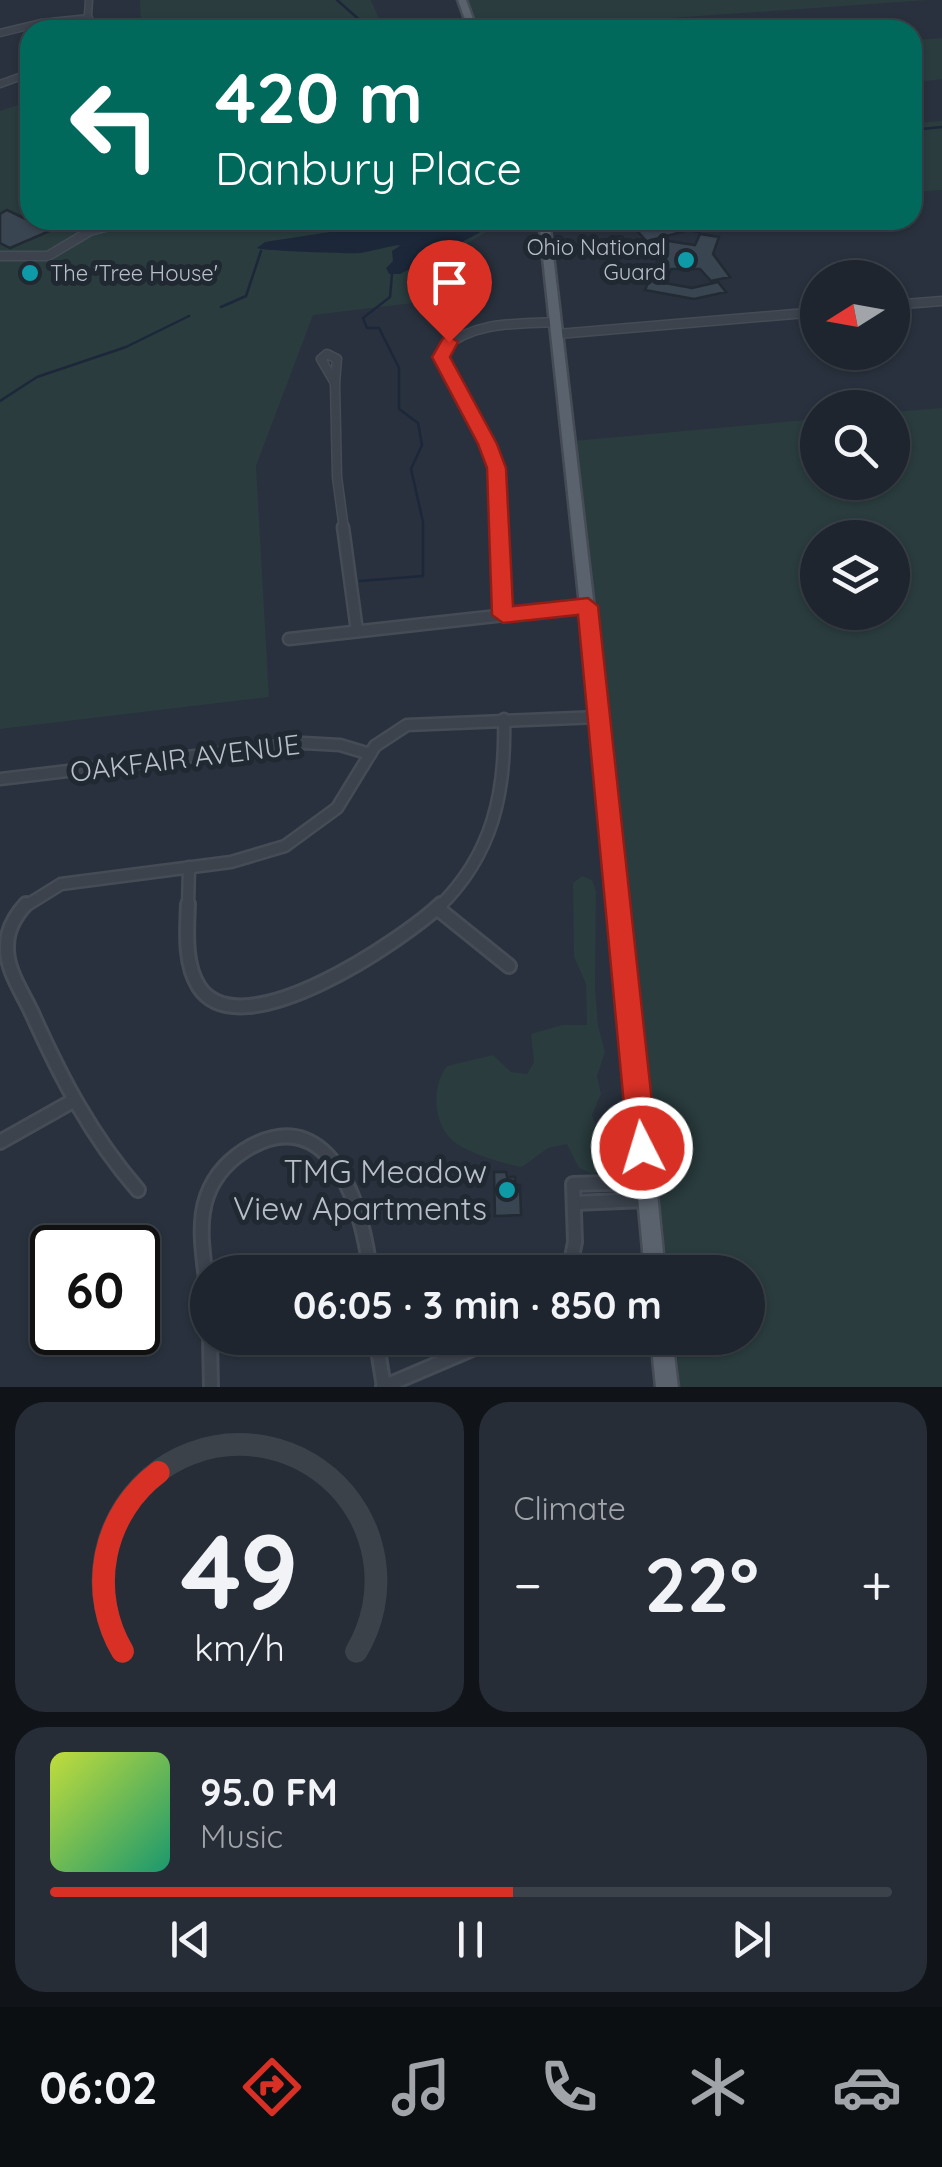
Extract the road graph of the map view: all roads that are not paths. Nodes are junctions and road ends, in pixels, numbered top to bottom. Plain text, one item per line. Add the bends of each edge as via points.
1 (89, 0) edge
2 (89, 18) joint
3 (70, 20) edge
4 (90, 230) edge
5 (545, 230) edge
6 (0, 256) edge
7 (942, 301) edge
8 (910, 304) edge
9 (800, 313) edge
10 (557, 328) junction
11 (335, 382) dead end
12 (588, 606) junction
13 (503, 615) junction
14 (358, 631) junction
15 (289, 640) dead end
16 (598, 717) junction
17 (504, 719) junction
18 (370, 754) junction
19 (0, 779) edge
20 (189, 867) junction
21 (437, 908) junction
22 (5, 930) edge
23 (509, 966) dead end
24 (71, 1102) junction
25 (0, 1142) edge
26 (138, 1190) dead end
27 (646, 1191) junction
28 (574, 1203) junction
29 (205, 1255) edge
30 (368, 1255) edge
31 (572, 1255) edge
32 (653, 1255) edge
33 (210, 1355) edge
34 (378, 1355) edge
35 (458, 1355) edge
36 (664, 1355) edge
37 (211, 1387) edge
38 (383, 1387) edge
39 (667, 1387) edge

1 - 2 street
2 - 3 street
4 - 6 street via 48,256
5 - 10 main road
7 - 8 street
9 - 10 street
10 - 12 main road
10 - 13 street via 475,329 443,348 445,367 496,468
11 - 14 street via 336,477
12 - 13 street
12 - 16 main road
13 - 14 street
14 - 15 street
16 - 17 street
16 - 27 main road
17 - 18 street via 413,723 390,733
17 - 21 street via 505,778 497,817 470,871
18 - 19 street, OAKFAIR AVENUE via 304,743
18 - 20 street via 342,803 304,836 254,857
20 - 21 street via 191,968 212,1000 240,1008 380,951
20 - 22 street via 56,886 24,906
21 - 23 street
22 - 24 street via 10,965
24 - 25 street
24 - 26 street
27 - 28 street
27 - 28 street via 572,1184
27 - 32 main road
28 - 31 street
29 - 30 street via 203,1221 213,1182 235,1156 264,1139 300,1140 325,1152 342,1174
33 - 37 street
34 - 38 street
35 - 38 street
36 - 39 main road

